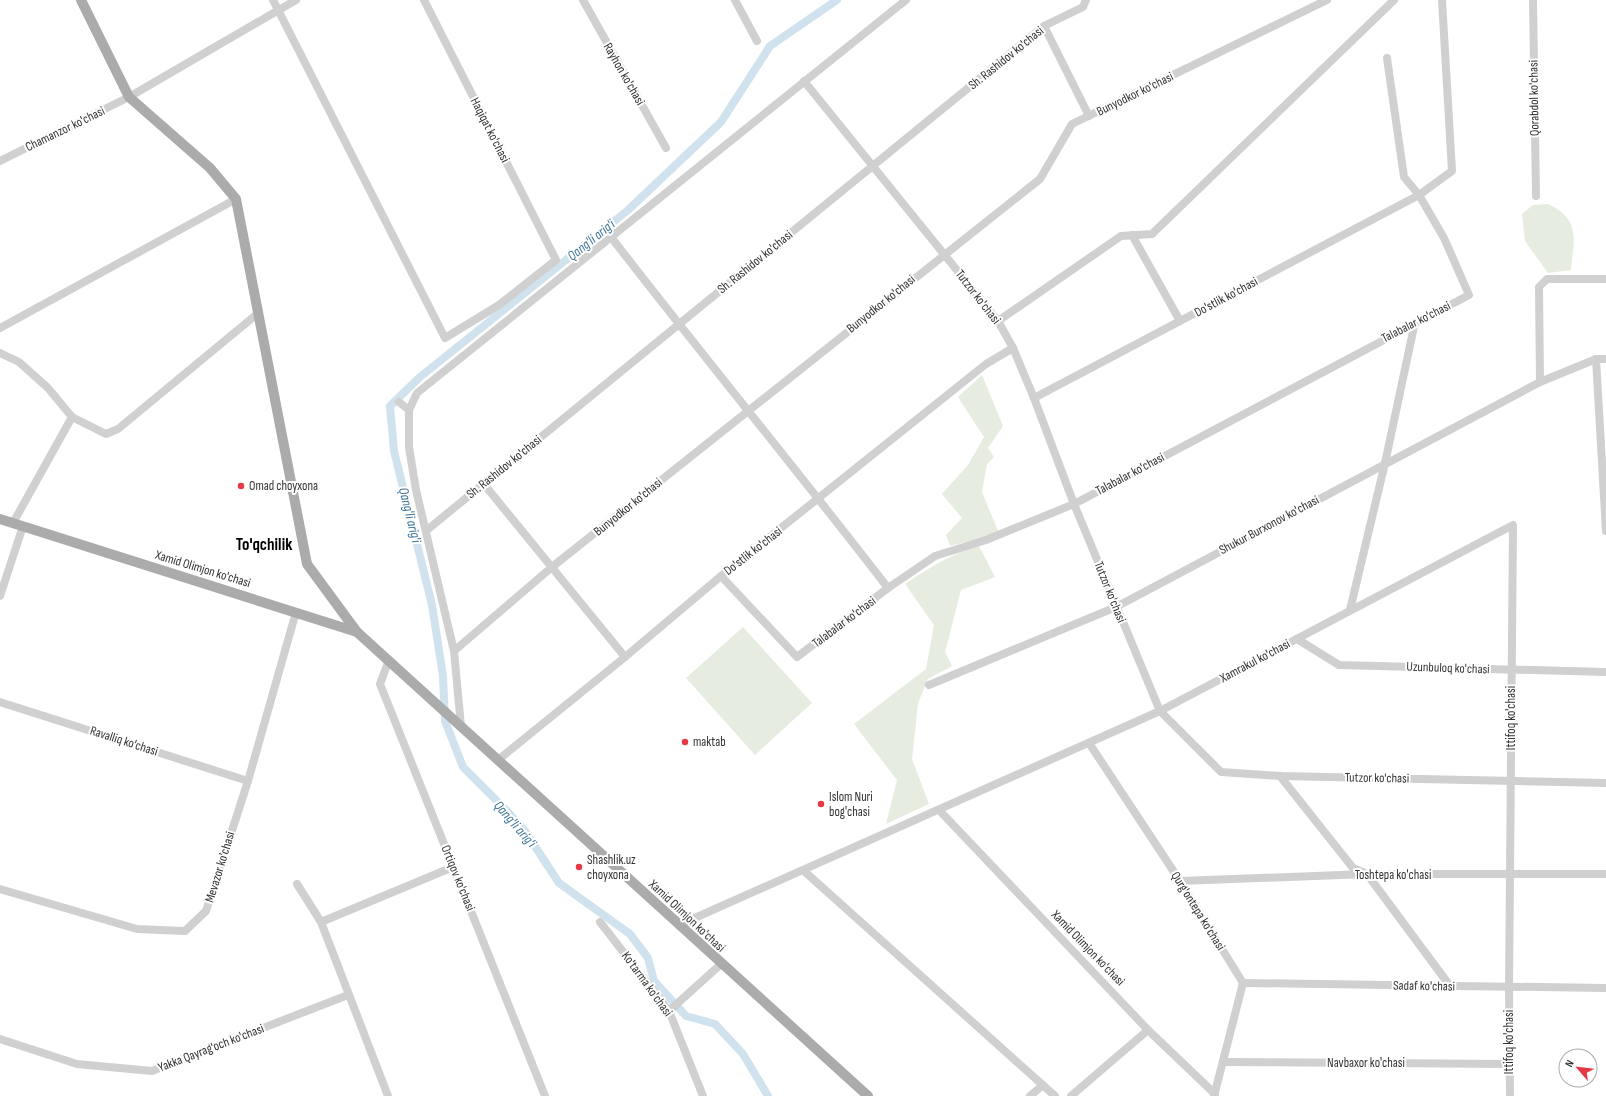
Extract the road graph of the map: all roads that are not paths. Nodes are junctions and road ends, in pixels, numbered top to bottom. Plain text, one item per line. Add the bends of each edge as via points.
1 (81, 0) edge
2 (273, 0) edge
3 (296, 0) edge
4 (424, 0) edge
5 (583, 0) edge
6 (735, 0) edge
7 (906, 0) edge
8 (1086, 0) edge
9 (1328, 0) edge
10 (1394, 0) edge
11 (1442, 0) edge
12 (1533, 0) edge
13 (278, 10) junction
14 (1044, 26) junction
15 (756, 41) dead end
16 (1387, 58) dead end
17 (804, 81) junction
18 (129, 97) junction
19 (1088, 116) junction
20 (666, 148) dead end
21 (0, 161) edge
22 (873, 166) junction
23 (1419, 195) junction
24 (1536, 196) dead end
25 (236, 199) junction
26 (1132, 235) junction
27 (611, 237) junction
28 (944, 253) junction
29 (1606, 279) edge
30 (257, 314) junction
31 (998, 321) junction
32 (1180, 321) junction
33 (1415, 322) junction
34 (678, 324) junction
35 (0, 328) edge
36 (1013, 348) junction
37 (0, 353) edge
38 (1606, 359) edge
39 (1596, 360) junction
40 (1540, 382) junction
41 (1034, 398) junction
42 (399, 402) dead end
43 (409, 410) junction
44 (748, 411) junction
45 (72, 417) junction
46 (1385, 463) junction
47 (483, 483) junction
48 (820, 499) junction
49 (1074, 504) junction
50 (0, 519) edge
51 (18, 525) junction
52 (426, 530) junction
53 (1606, 531) edge
54 (552, 567) junction
55 (721, 576) junction
56 (888, 588) junction
57 (0, 596) edge
58 (1116, 606) junction
59 (1350, 610) junction
60 (296, 612) junction
61 (357, 632) junction
62 (1297, 639) junction
63 (454, 651) junction
64 (626, 657) junction
65 (389, 660) junction
66 (1511, 670) junction
67 (1606, 672) edge
68 (929, 685) dead end
69 (0, 702) edge
70 (1160, 711) junction
71 (461, 726) junction
72 (1089, 743) junction
73 (498, 760) junction
74 (1280, 776) junction
75 (248, 781) junction
76 (1510, 782) junction
77 (1606, 783) edge
78 (939, 810) junction
79 (453, 866) junction
80 (804, 871) junction
81 (1366, 874) junction
82 (1606, 874) edge
83 (1510, 875) junction
84 (1180, 881) junction
85 (297, 884) dead end
86 (0, 889) edge
87 (321, 922) junction
88 (600, 922) dead end
89 (679, 926) junction
90 (721, 964) junction
91 (1243, 983) junction
92 (1450, 986) junction
93 (1509, 988) junction
94 (1606, 988) edge
95 (348, 995) junction
96 (673, 1006) junction
97 (1148, 1030) junction
98 (0, 1040) edge
99 (1223, 1062) junction
100 (1509, 1064) junction
101 (1043, 1085) junction
102 (1215, 1095) edge
103 (388, 1096) edge
104 (545, 1096) edge
105 (703, 1096) edge
106 (868, 1096) edge
107 (1030, 1096) edge
108 (1055, 1096) edge
109 (1071, 1096) edge
110 (1510, 1096) edge

1 - 18 main road
2 - 13 street
3 - 13 street, Chamanzor ko'chasi
4 - 13 street, Haqiqat ko'chasi via 556,260 499,305 445,338
5 - 20 street, Rayhon ko'chasi
6 - 15 street
7 - 17 street
8 - 14 street, Sh. Rashidov ko'chasi via 1083,7
9 - 19 street, Bunyodkor ko'chasi
10 - 26 street via 1152,234
11 - 23 street, Do'stlik ko'chasi via 1452,171
12 - 24 street, Qorabdol ko'chasi
13 - 18 street, Chamanzor ko'chasi
14 - 19 street
14 - 22 street, Sh. Rashidov ko'chasi
16 - 23 street via 1404,177
17 - 22 street, Tutzor ko'chasi
17 - 27 street
18 - 21 street, Chamanzor ko'chasi
18 - 25 main road via 210,168
19 - 28 street, Bunyodkor ko'chasi via 1072,124 1040,179
22 - 28 street, Tutzor ko'chasi
22 - 34 street, Sh. Rashidov ko'chasi
23 - 32 street, Do'stlik ko'chasi
23 - 33 street, Talabalar ko'chasi via 1444,238 1469,295
25 - 30 main road
25 - 35 street
26 - 31 street via 1121,236
26 - 32 street
27 - 34 street
27 - 43 street via 417,393
28 - 31 street, Tutzor ko'chasi
28 - 44 street, Bunyodkor ko'chasi
29 - 40 street via 1547,279 1539,287
30 - 45 street via 118,429 106,434
30 - 61 main road via 307,564
31 - 36 street, Tutzor ko'chasi
32 - 41 street, Do'stlik ko'chasi
33 - 46 street
33 - 49 street, Talabalar ko'chasi
34 - 44 street
34 - 47 street, Sh. Rashidov ko'chasi
36 - 41 street, Tutzor ko'chasi
36 - 48 street, Do'stlik ko'chasi via 986,364
37 - 45 street via 19,362 48,388
38 - 39 street, Shukur Burxonov ko'chasi
39 - 40 street, Shukur Burxonov ko'chasi
39 - 53 street
40 - 46 street, Shukur Burxonov ko'chasi
41 - 49 street, Tutzor ko'chasi
42 - 43 street
43 - 52 street via 409,447
44 - 48 street
44 - 54 street, Bunyodkor ko'chasi
45 - 51 street
46 - 58 street, Shukur Burxonov ko'chasi
46 - 59 street
47 - 52 street, Sh. Rashidov ko'chasi
47 - 54 street
48 - 55 street, Do'stlik ko'chasi
48 - 56 street
49 - 56 street, Talabalar ko'chasi via 986,540 935,556
49 - 58 street, Tutzor ko'chasi
50 - 51 main road, Xamid Olimjon ko'chasi
51 - 57 street
51 - 60 main road, Xamid Olimjon ko'chasi
52 - 63 street
54 - 63 street, Bunyodkor ko'chasi
54 - 64 street
55 - 56 street, Talabalar ko'chasi via 797,657
55 - 64 street, Do'stlik ko'chasi
58 - 68 street, Shukur Burxonov ko'chasi
58 - 70 street, Tutzor ko'chasi
59 - 62 street, Xamrakul ko'chasi
59 - 66 street, Ittifoq ko'chasi via 1513,525
60 - 61 main road, Xamid Olimjon ko'chasi
60 - 75 street, Mevazor ko'chasi
61 - 65 main road, Xamid Olimjon ko'chasi
62 - 66 street, Uzunbuloq ko'chasi via 1339,665
62 - 70 street, Xamrakul ko'chasi
63 - 71 street
64 - 73 street, Do'stlik ko'chasi
65 - 71 main road, Xamid Olimjon ko'chasi
65 - 79 street, Ortiqov ko'chasi via 380,684
66 - 67 street, Uzunbuloq ko'chasi
66 - 76 street, Ittifoq ko'chasi
69 - 75 street, Ravalliq ko'chasi
70 - 72 street, Xamrakul ko'chasi
70 - 74 street, Tutzor ko'chasi via 1221,772
71 - 73 main road, Xamid Olimjon ko'chasi
72 - 78 street, Xamrakul ko'chasi
72 - 84 street, Qurg'ontepa ko'chasi
73 - 89 main road, Xamid Olimjon ko'chasi
74 - 76 street, Tutzor ko'chasi
74 - 81 street via 1353,868
75 - 86 street, Mevazor ko'chasi via 206,912 186,930 138,929
76 - 77 street, Tutzor ko'chasi
76 - 83 street, Ittifoq ko'chasi
78 - 80 street, Xamrakul ko'chasi
78 - 97 street, Xamid Olimjon ko'chasi
79 - 87 street
79 - 104 street, Ortiqov ko'chasi
80 - 89 street, Xamrakul ko'chasi
80 - 101 street
81 - 83 street, Toshtepa ko'chasi
81 - 84 street, Toshtepa ko'chasi
81 - 92 street
82 - 83 street, Toshtepa ko'chasi
83 - 93 street, Ittifoq ko'chasi
84 - 91 street, Qurg'ontepa ko'chasi
85 - 87 street
87 - 95 street
88 - 96 street, Ko'tarma ko'chasi
89 - 90 main road, Xamid Olimjon ko'chasi
90 - 96 street
90 - 106 main road, Xamid Olimjon ko'chasi
91 - 92 street, Sadaf ko'chasi
91 - 99 street
92 - 93 street, Sadaf ko'chasi
93 - 94 street, Sadaf ko'chasi
93 - 100 street, Ittifoq ko'chasi
95 - 98 street, Yakka Qayrag'och ko'chasi via 152,1071 77,1064
95 - 103 street
96 - 105 street, Ko'tarma ko'chasi
97 - 102 street, Xamid Olimjon ko'chasi
97 - 109 street
99 - 100 street, Navbaxor ko'chasi
99 - 102 street
100 - 110 street, Ittifoq ko'chasi
101 - 107 street
101 - 108 street

